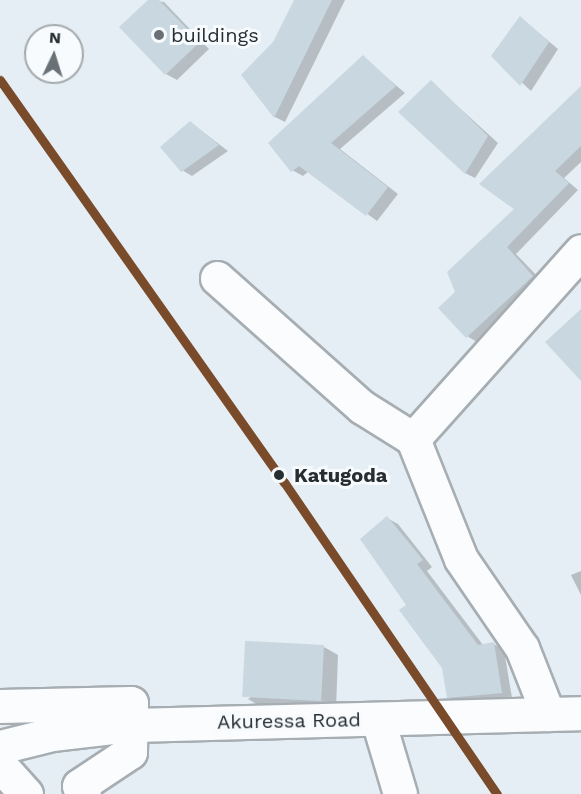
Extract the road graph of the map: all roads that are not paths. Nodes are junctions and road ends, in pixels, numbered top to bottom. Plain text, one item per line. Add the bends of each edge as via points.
1 (581, 251) edge
2 (217, 278) dead end
3 (413, 439) junction
4 (0, 706) edge
5 (581, 713) edge
6 (548, 714) junction
7 (378, 720) junction
8 (131, 725) junction
9 (0, 747) edge
10 (0, 765) edge
11 (26, 794) edge
12 (84, 794) edge
13 (400, 794) edge

1 - 3 main road
2 - 3 main road via 362,407
3 - 6 main road via 461,559 522,648
4 - 8 main road via 131,703
5 - 6 main road, Akuressa Road
6 - 7 main road, Akuressa Road
7 - 8 main road, Akuressa Road
7 - 13 main road
8 - 9 main road, Akuressa Road via 52,734
8 - 12 main road via 130,752 79,786
10 - 11 main road

